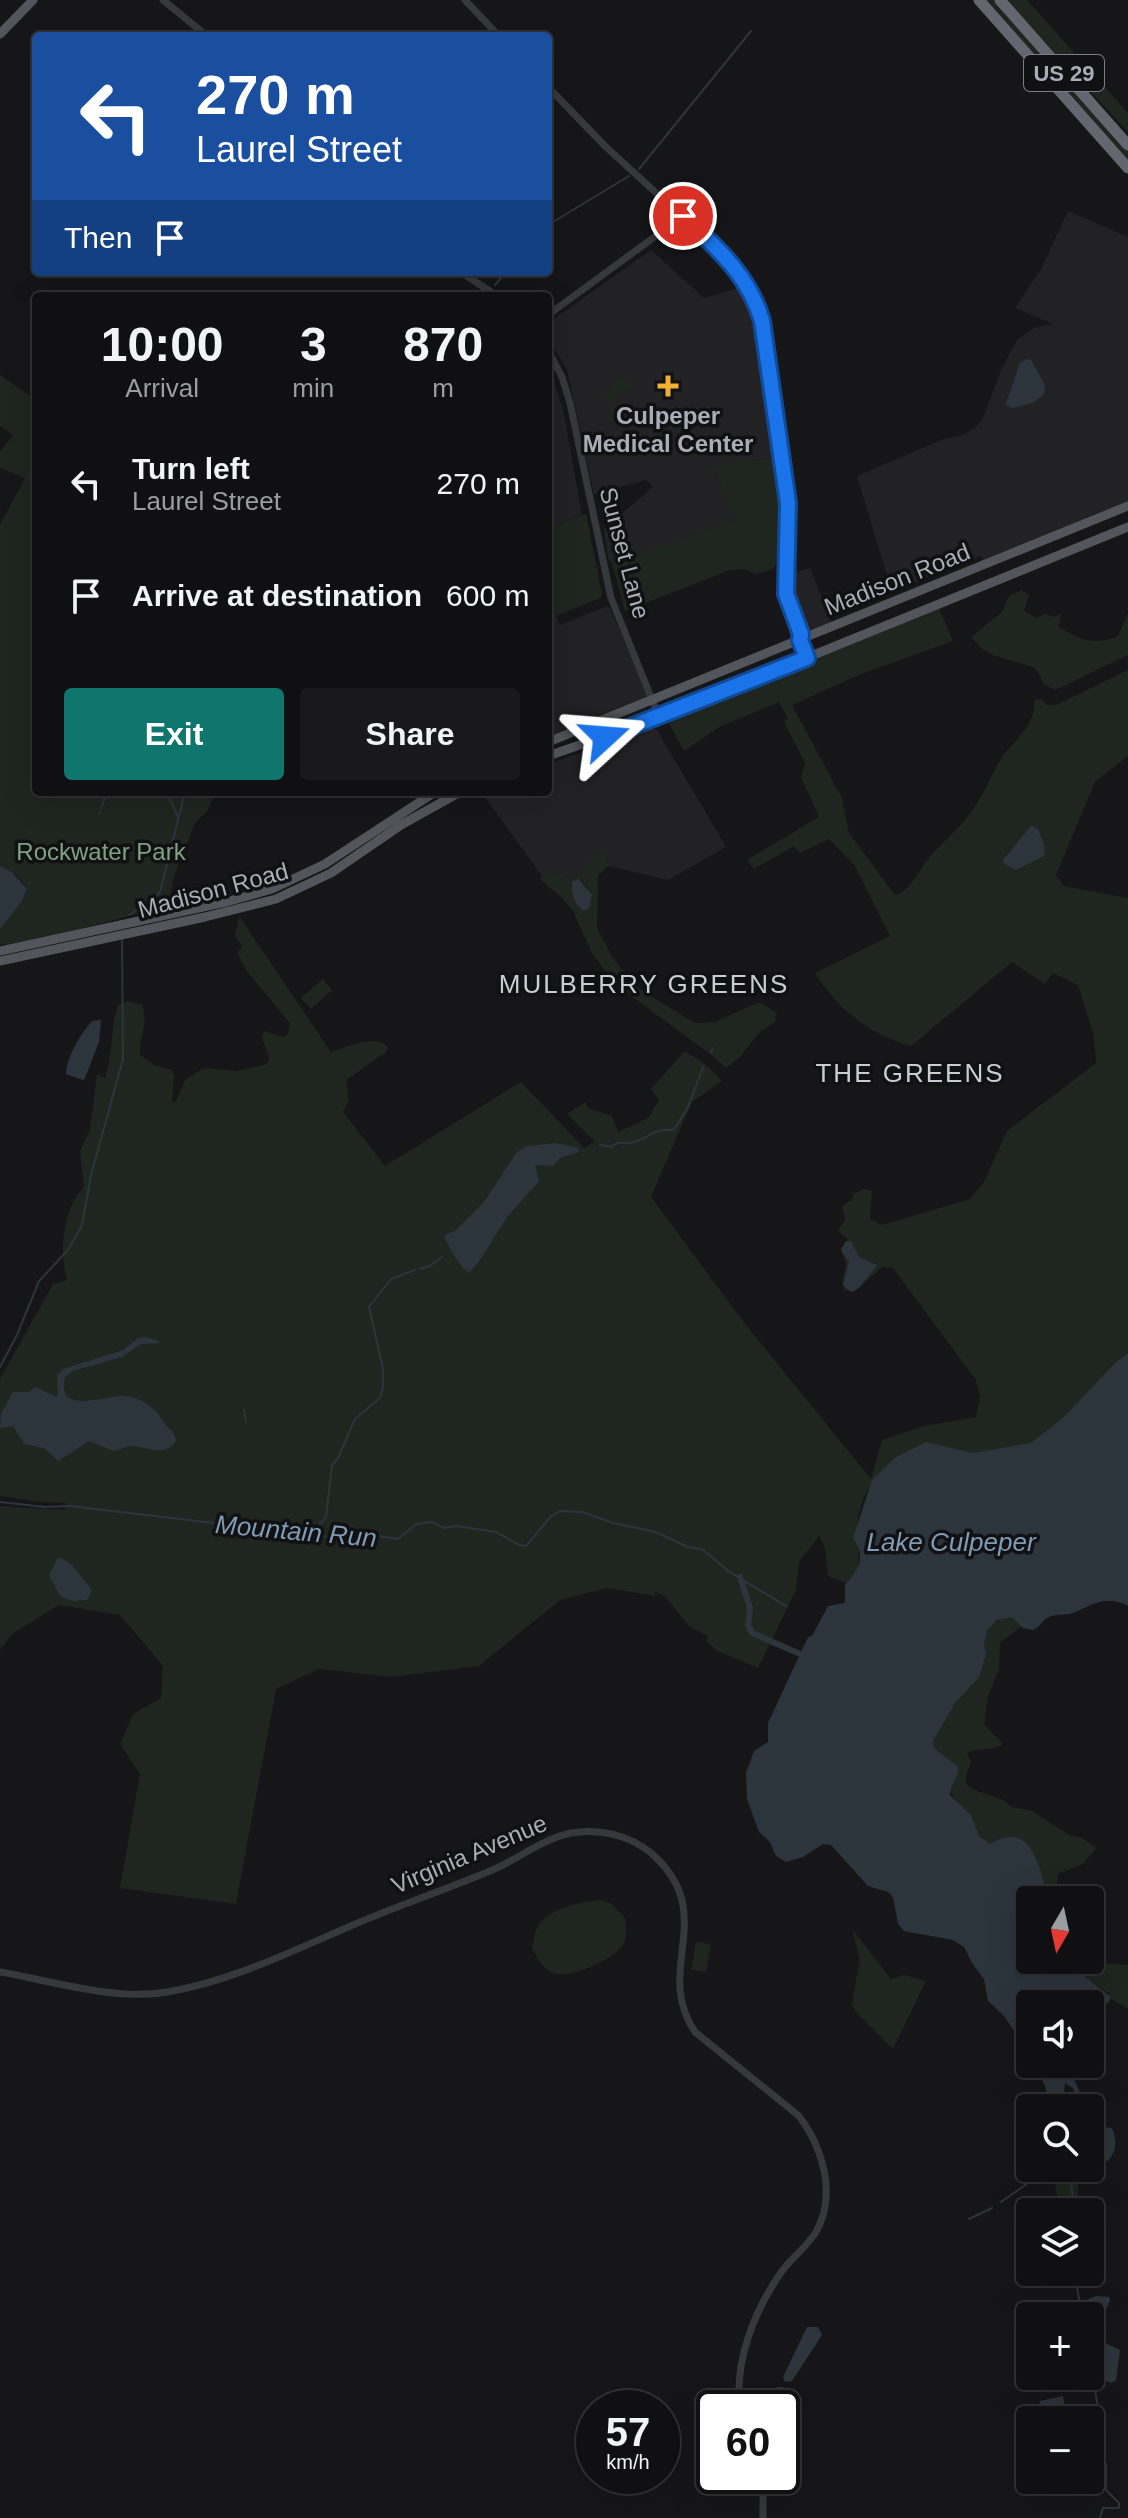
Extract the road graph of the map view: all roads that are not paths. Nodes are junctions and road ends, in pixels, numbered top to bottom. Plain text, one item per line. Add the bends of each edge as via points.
1 (33, 0) edge
2 (163, 0) edge
3 (465, 0) edge
4 (979, 0) edge
5 (1000, 0) edge
6 (202, 32) edge
7 (495, 32) edge
8 (0, 34) edge
9 (1069, 79) junction
10 (552, 91) edge
11 (1128, 134) edge
12 (1128, 145) edge
13 (1128, 168) edge
14 (683, 216) junction
15 (467, 276) edge
16 (491, 292) edge
17 (552, 312) edge
18 (552, 358) edge
19 (1128, 506) edge
20 (1128, 527) edge
21 (800, 640) junction
22 (807, 658) junction
23 (653, 700) junction
24 (659, 717) junction
25 (552, 740) edge
26 (552, 755) edge
27 (429, 796) edge
28 (453, 796) edge
29 (0, 951) edge
30 (0, 961) edge
31 (0, 1972) edge
32 (738, 2390) edge
33 (763, 2494) edge
34 (763, 2518) edge

1 - 8 main road
2 - 6 street
3 - 7 street
4 - 13 highway, US 29
5 - 9 highway, US 29
9 - 11 highway
9 - 12 highway, US 29
10 - 14 street
14 - 17 street
14 - 21 street via 734,267 762,321 788,503 786,594
15 - 16 street
18 - 23 street, Sunset Lane via 570,403 611,598
19 - 21 main road, Madison Road
20 - 22 main road, Madison Road
21 - 22 street
21 - 23 main road, Madison Road
22 - 24 main road, Madison Road
23 - 24 street, Sunset Lane
23 - 25 main road, Madison Road
24 - 26 main road, Madison Road
27 - 29 main road, Madison Road via 325,864 272,889
28 - 30 main road, Madison Road via 331,873 276,899
31 - 32 street, Virginia Avenue via 128,1993 177,1990 209,1983 489,1871 558,1837 593,1831 629,1839 670,1874 681,1897 686,1935 678,1979 685,2017 695,2032 799,2116 824,2170 820,2223 779,2276 742,2357
33 - 34 street

